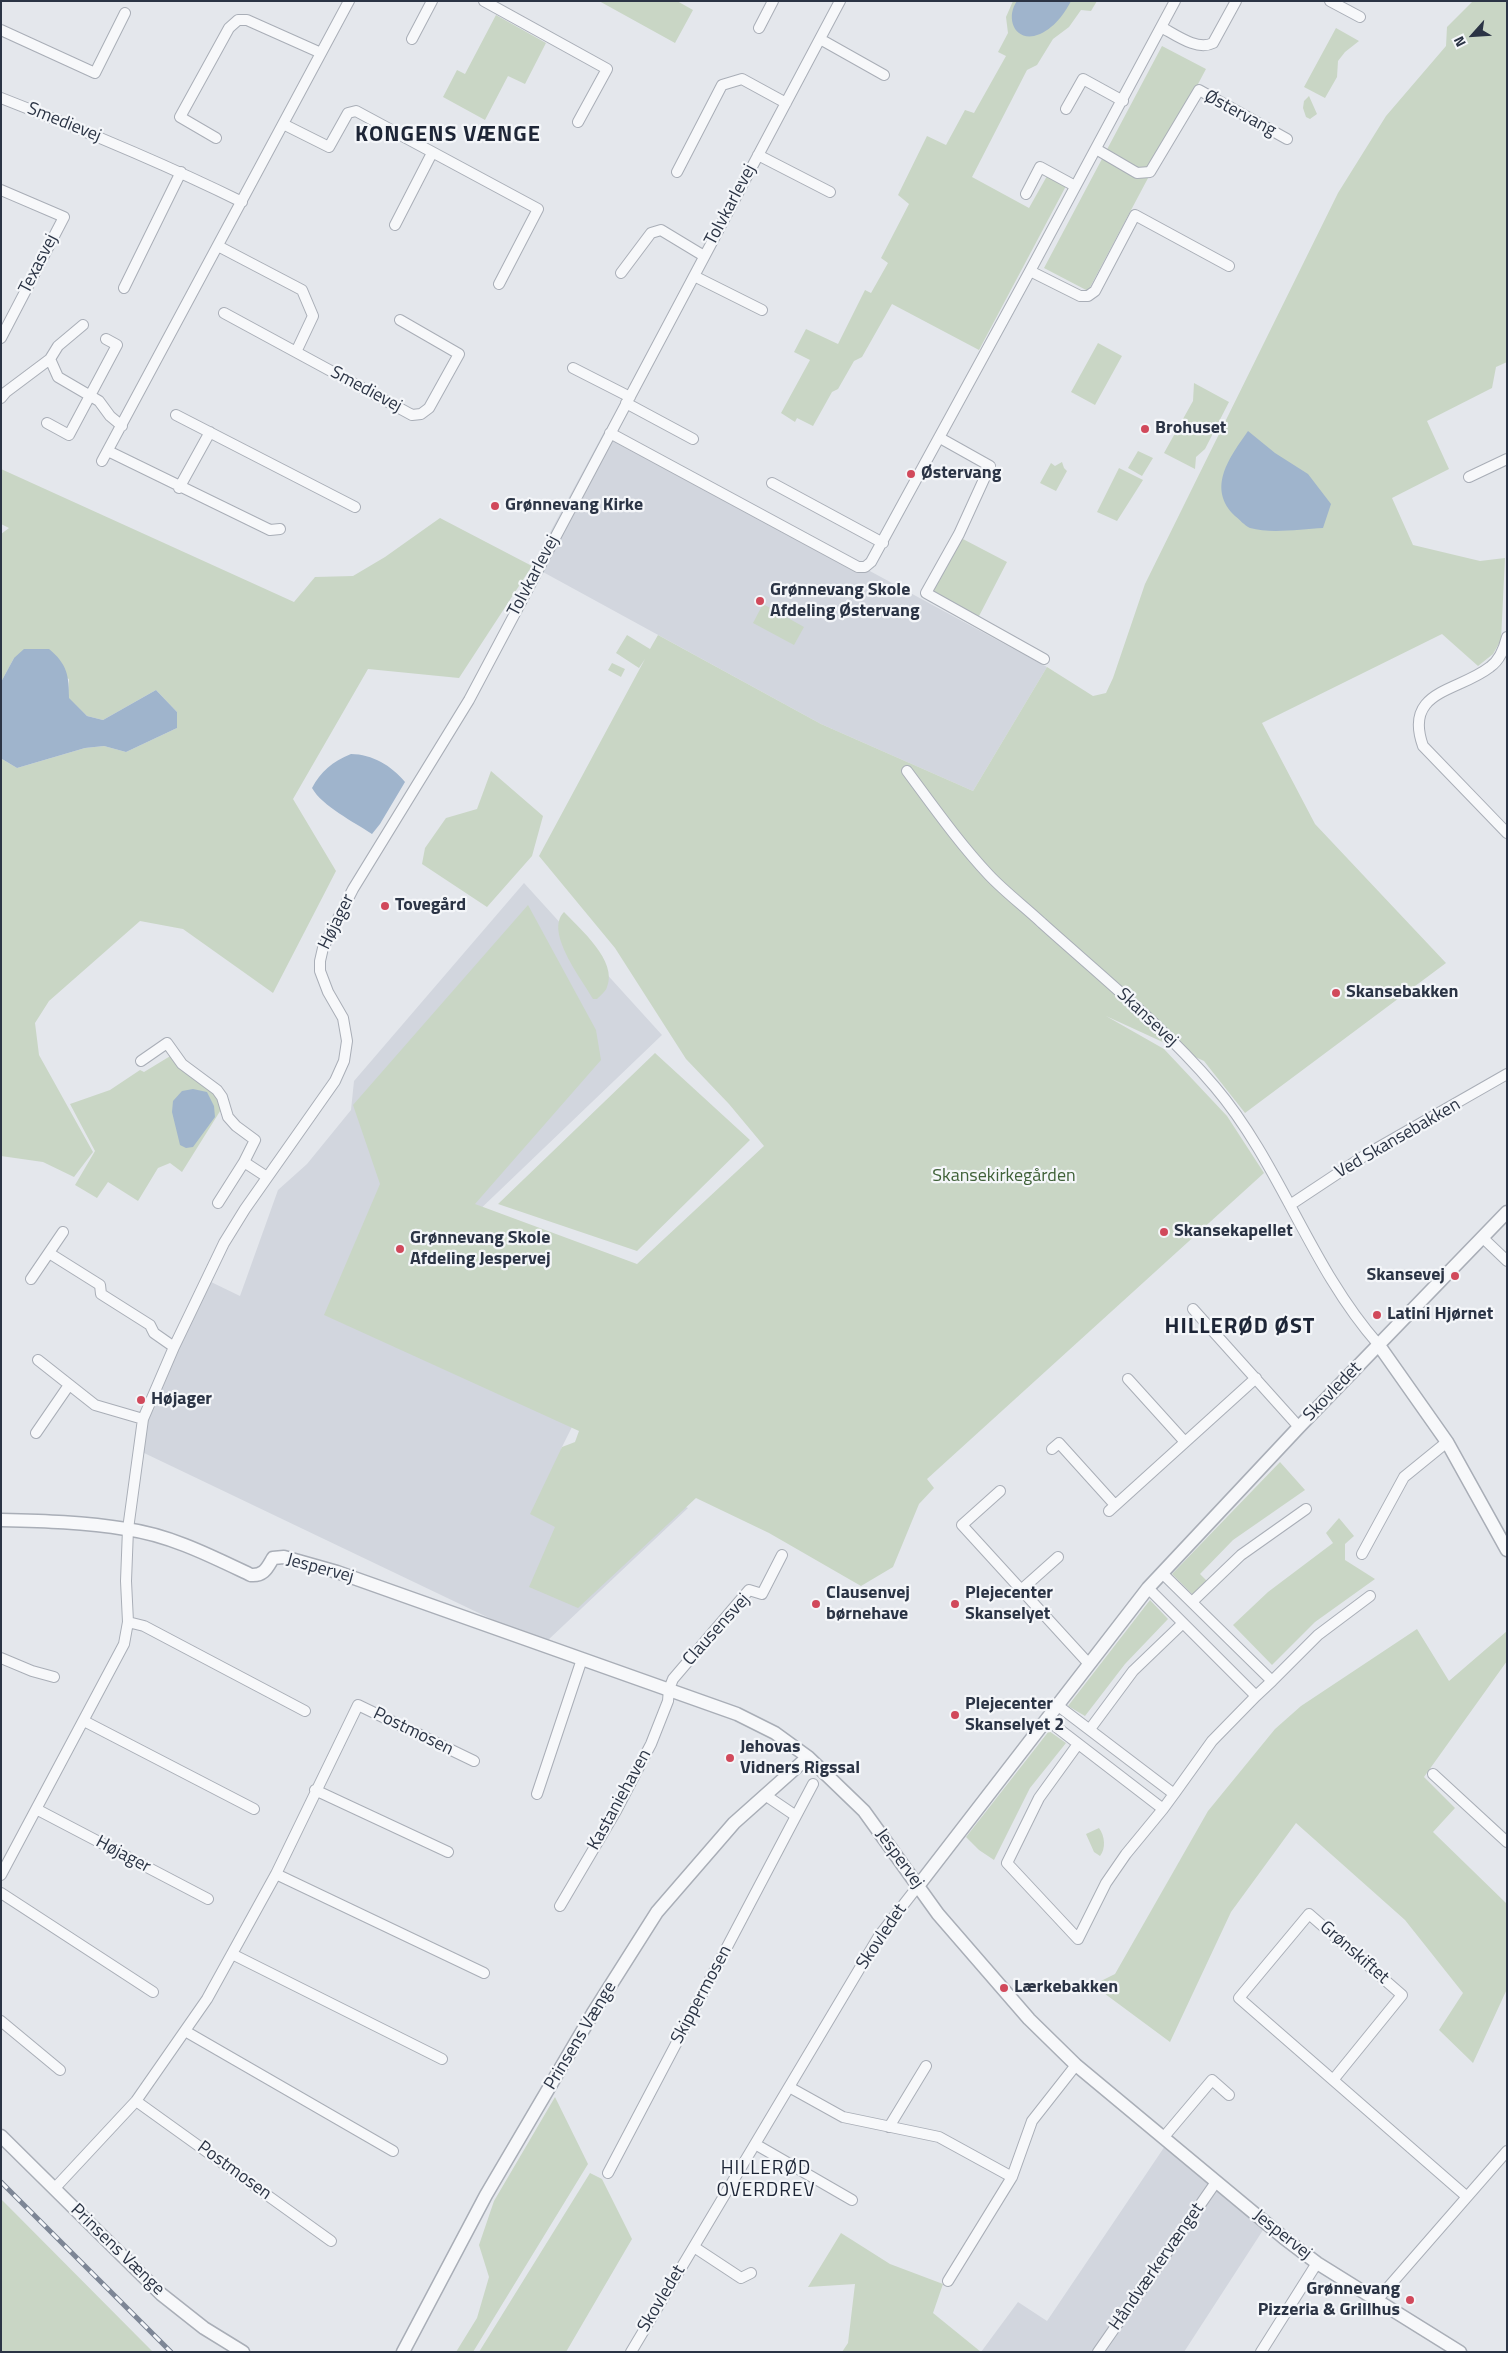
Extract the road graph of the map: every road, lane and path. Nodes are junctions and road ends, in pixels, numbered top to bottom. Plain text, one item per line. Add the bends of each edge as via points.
1 (349, 1) edge
2 (484, 1) edge
3 (773, 1) edge
4 (840, 1) edge
5 (1175, 1) edge
6 (1236, 1) edge
7 (1330, 1) edge
8 (429, 2) edge
9 (125, 13) dead end
10 (1360, 17) dead end
11 (1161, 27) junction
12 (759, 28) dead end
13 (1, 30) edge
14 (412, 39) dead end
15 (820, 39) junction
16 (321, 53) junction
17 (884, 75) dead end
18 (1, 98) edge
19 (1123, 100) junction
20 (786, 103) junction
21 (1066, 109) dead end
22 (578, 122) dead end
23 (283, 124) junction
24 (216, 138) dead end
25 (1287, 139) dead end
26 (1096, 149) junction
27 (432, 153) junction
28 (758, 155) junction
29 (181, 172) junction
30 (677, 172) dead end
31 (1075, 186) junction
32 (1, 190) edge
33 (830, 192) dead end
34 (1026, 194) dead end
35 (242, 202) junction
36 (395, 226) dead end
37 (218, 246) junction
38 (704, 256) junction
39 (1229, 266) dead end
40 (1030, 271) junction
41 (621, 273) dead end
42 (694, 276) junction
43 (499, 284) dead end
44 (124, 288) dead end
45 (762, 310) dead end
46 (224, 313) dead end
47 (400, 320) dead end
48 (83, 325) dead end
49 (1, 338) edge
50 (106, 339) dead end
51 (296, 352) junction
52 (50, 359) junction
53 (573, 368) dead end
54 (90, 395) junction
55 (1, 398) edge
56 (628, 400) junction
57 (176, 415) dead end
58 (47, 423) dead end
59 (122, 426) junction
60 (210, 432) junction
61 (610, 433) junction
62 (940, 438) junction
63 (693, 439) dead end
64 (108, 451) junction
65 (1507, 459) edge
66 (102, 461) dead end
67 (1469, 478) dead end
68 (772, 483) dead end
69 (179, 488) junction
70 (355, 507) dead end
71 (280, 529) dead end
72 (883, 543) junction
73 (1507, 637) edge
74 (1044, 659) dead end
75 (469, 700) joint
76 (907, 771) dead end
77 (1507, 833) edge
78 (140, 1061) dead end
79 (1507, 1074) edge
80 (244, 1162) junction
81 (267, 1177) junction
82 (218, 1203) dead end
83 (1290, 1204) junction
84 (1507, 1212) edge
85 (63, 1232) dead end
86 (1483, 1238) junction
87 (49, 1252) junction
88 (1507, 1261) edge
89 (31, 1279) dead end
90 (1193, 1310) dead end
91 (1378, 1344) junction
92 (174, 1347) junction
93 (38, 1360) dead end
94 (1256, 1378) junction
95 (1128, 1379) dead end
96 (69, 1385) junction
97 (143, 1419) junction
98 (1299, 1427) junction
99 (36, 1433) dead end
100 (1185, 1442) junction
101 (1447, 1442) junction
102 (1052, 1449) dead end
103 (1000, 1491) dead end
104 (1306, 1509) dead end
105 (1, 1520) edge
106 (128, 1529) junction
107 (1507, 1550) edge
108 (1362, 1554) dead end
109 (782, 1555) dead end
110 (1058, 1557) dead end
111 (1162, 1573) junction
112 (1148, 1588) junction
113 (1021, 1590) junction
114 (1370, 1596) dead end
115 (1192, 1602) junction
116 (128, 1622) junction
117 (1183, 1623) junction
118 (1, 1658) edge
119 (582, 1659) junction
120 (1089, 1664) junction
121 (54, 1677) dead end
122 (1272, 1681) junction
123 (669, 1689) junction
124 (1256, 1696) junction
125 (1057, 1705) junction
126 (305, 1711) dead end
127 (1046, 1719) junction
128 (84, 1721) junction
129 (1090, 1729) junction
130 (1078, 1744) junction
131 (808, 1757) junction
132 (474, 1761) dead end
133 (1433, 1774) dead end
134 (813, 1784) dead end
135 (315, 1790) junction
136 (537, 1794) dead end
137 (1174, 1794) junction
138 (765, 1795) junction
139 (1163, 1808) junction
140 (254, 1809) dead end
141 (38, 1810) junction
142 (796, 1816) junction
143 (1507, 1842) edge
144 (448, 1852) dead end
145 (276, 1874) junction
146 (1, 1875) edge
147 (918, 1886) junction
148 (1, 1893) edge
149 (208, 1899) dead end
150 (560, 1906) dead end
151 (232, 1954) junction
152 (484, 1973) dead end
153 (154, 1992) dead end
154 (1, 2021) edge
155 (185, 2032) junction
156 (442, 2059) dead end
157 (1076, 2065) junction
158 (926, 2066) dead end
159 (60, 2070) dead end
160 (1333, 2080) junction
161 (789, 2086) junction
162 (1229, 2094) dead end
163 (136, 2101) junction
164 (889, 2127) junction
165 (1, 2136) edge
166 (1163, 2138) junction
167 (755, 2144) junction
168 (393, 2151) dead end
169 (1507, 2151) edge
170 (608, 2173) dead end
171 (1012, 2177) junction
172 (1216, 2182) junction
173 (54, 2189) junction
174 (1466, 2196) junction
175 (852, 2200) dead end
176 (331, 2241) dead end
177 (694, 2247) junction
178 (1317, 2262) junction
179 (750, 2273) dead end
180 (948, 2281) dead end
181 (1378, 2299) junction
182 (243, 2352) edge
183 (403, 2352) edge
184 (631, 2352) edge
185 (1098, 2352) edge
186 (1261, 2352) edge
187 (1460, 2352) edge

1 - 16 street
2 - 22 street via 607,69
3 - 12 street
4 - 15 street, Tolvkarlevej
5 - 11 street
6 - 11 street via 1213,43 1207,46 1199,46
7 - 10 street
8 - 14 street
9 - 13 street via 95,73
11 - 19 street
15 - 17 street
15 - 20 street, Tolvkarlevej
16 - 23 street
16 - 24 street via 247,20 238,20 229,28 180,117
18 - 29 street, Smedievej
19 - 21 street via 1083,79
19 - 26 street
20 - 28 street, Tolvkarlevej
20 - 30 street via 742,79 722,86
23 - 27 street via 329,147 348,113 356,111
23 - 35 street
25 - 26 street, Østervang via 1199,90 1150,172 1138,173
26 - 31 street
27 - 36 street
27 - 43 street via 538,210
28 - 33 street, Tolvkarlevej
28 - 38 street, Tolvkarlevej
29 - 35 street, Smedievej
29 - 44 street
31 - 34 street via 1040,167
31 - 40 street
32 - 49 street, Texasvej via 64,217
35 - 37 street
37 - 51 street via 302,290 314,316
37 - 59 street
38 - 41 street, Tolvkarlevej via 662,230 650,233
38 - 42 street, Tolvkarlevej
39 - 40 street via 1135,215 1095,291 1088,296 1080,296
40 - 62 street
42 - 45 street
42 - 56 street, Tolvkarlevej
46 - 51 street, Smedievej
47 - 51 street, Smedievej via 458,354 429,408 422,414 412,415
48 - 52 street via 58,346
50 - 54 street via 117,345
52 - 54 street via 58,377
52 - 55 street
53 - 56 street
54 - 58 street via 69,435
54 - 59 street
56 - 61 street, Tolvkarlevej
56 - 63 street
57 - 60 street
59 - 64 street
60 - 69 street
60 - 70 street
61 - 72 street via 858,567 865,567 871,562
61 - 75 street, Tolvkarlevej
62 - 72 street
62 - 74 street via 990,466 959,534 926,593
64 - 66 street
64 - 69 street
65 - 67 street
68 - 72 street
69 - 71 street via 270,530
73 - 77 street via 1499,658 1490,667 1433,696 1418,719 1423,746
75 - 81 street, Højager via 353,889 323,948 320,971 343,1018 347,1040 344,1062 335,1081
76 - 83 street, Skansevej via 989,875 1188,1056 1238,1116
78 - 80 street via 167,1043 182,1064 217,1090 228,1117 255,1140
79 - 83 street, Ved Skansebakken via 1367,1154
80 - 81 street
80 - 82 street
81 - 92 street, Højager via 224,1243
83 - 91 street, Skansevej via 1333,1283
84 - 86 street, Skovledet
85 - 87 street
86 - 88 street
86 - 91 street, Skovledet
87 - 89 street
87 - 92 street via 100,1285 101,1294 150,1325 154,1333
90 - 94 street
91 - 98 street, Skovledet
91 - 101 street, Skansevej
92 - 97 street, Højager
93 - 96 street
94 - 98 street
94 - 100 street
95 - 100 street
96 - 97 street via 94,1405
96 - 99 street
97 - 106 street, Højager
98 - 111 street, Skovledet
100 - 102 street via 1112,1508 1059,1443
101 - 107 street, Skansevej
101 - 108 street via 1404,1477
103 - 113 street via 962,1525
104 - 115 street via 1241,1555
105 - 106 street, Jespervej
106 - 116 street, Højager
106 - 119 street, Jespervej via 178,1542 251,1575 264,1572 274,1558 284,1557
109 - 123 street, Clausensvej via 762,1594 750,1590 673,1678
110 - 113 street
111 - 112 street, Skovledet
111 - 115 street
112 - 117 street
112 - 120 street, Skovledet
113 - 120 street
114 - 122 street via 1318,1635
115 - 122 street
116 - 126 street via 144,1626
116 - 128 street, Højager via 124,1644
117 - 124 street
117 - 129 street via 1133,1671
118 - 121 street
119 - 123 street, Jespervej
119 - 136 street
120 - 125 street, Skovledet
122 - 124 street
123 - 131 street, Jespervej via 737,1714 775,1733
123 - 150 street, Kastaniehaven via 668,1701 651,1744
124 - 137 street via 1212,1741
125 - 127 street, Skovledet
125 - 129 street
127 - 130 street
127 - 147 street, Skovledet
128 - 140 street
128 - 141 street, Højager
129 - 137 street
130 - 139 street
130 - 139 street via 1039,1798 1007,1863 1078,1939 1106,1883
131 - 138 street, Prinsens Vænge
131 - 147 street, Jespervej via 864,1811
132 - 135 street, Postmosen via 358,1706
133 - 143 street
134 - 142 street, Skippermosen
135 - 144 street
135 - 145 street, Postmosen
137 - 139 street
138 - 142 street
138 - 183 street, Prinsens Vænge via 734,1823 657,1912 486,2195
141 - 146 street, Højager
141 - 149 street, Højager
142 - 170 street, Skippermosen
145 - 151 street, Postmosen
145 - 152 street
147 - 157 street, Jespervej via 999,1986
147 - 161 street, Skovledet via 879,1936
148 - 153 street
151 - 155 street, Postmosen via 208,1999
151 - 156 street
154 - 159 street
155 - 163 street, Postmosen
155 - 168 street
157 - 166 street, Jespervej
157 - 171 street via 1032,2121
158 - 164 street
160 - 160 street, Grønskiftet via 1239,1998 1308,1914 1402,1995
160 - 174 street, Grønskiftet
161 - 164 street via 843,2118
161 - 167 street, Skovledet
162 - 166 street via 1212,2080
163 - 173 street, Postmosen
163 - 176 street, Postmosen
164 - 171 street via 939,2137
165 - 173 street, Prinsens Vænge
166 - 172 street, Jespervej
167 - 175 street
167 - 177 street, Skovledet
169 - 174 street
171 - 180 street
172 - 178 street, Jespervej
172 - 185 street, Håndværkervænget
173 - 182 street, Prinsens Vænge via 161,2294 204,2328
174 - 181 street
177 - 179 street, Skovledet via 741,2278
177 - 184 street, Skovledet
178 - 181 street, Jespervej
178 - 186 street
181 - 187 street, Jespervej

